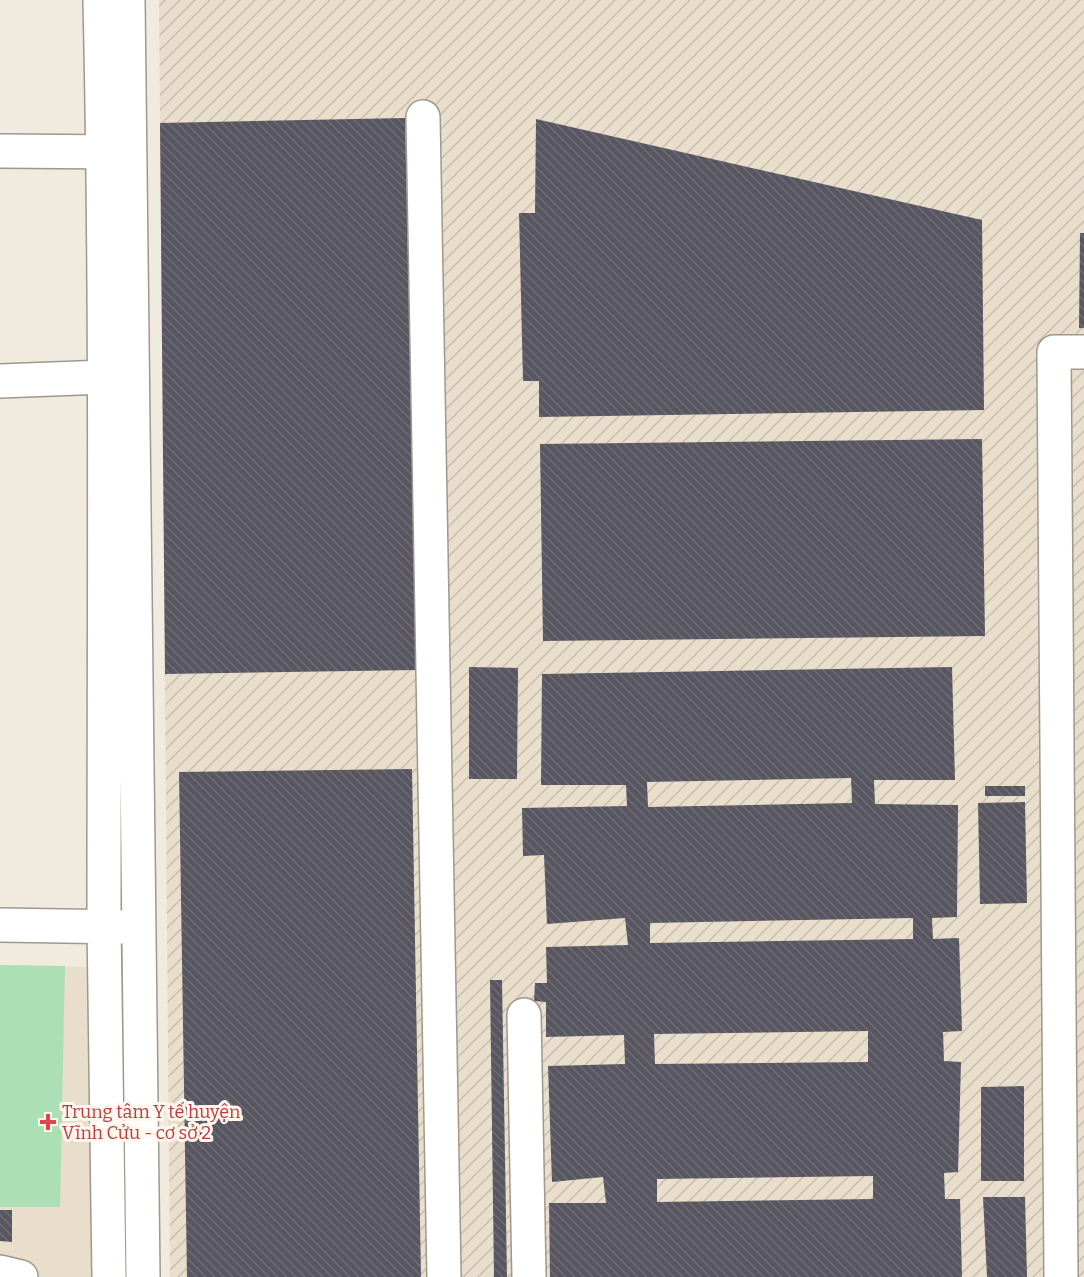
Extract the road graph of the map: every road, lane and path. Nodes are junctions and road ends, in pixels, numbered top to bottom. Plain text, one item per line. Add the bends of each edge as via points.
1 (100, 0) edge
2 (128, 0) edge
3 (423, 117) dead end
4 (0, 151) edge
5 (116, 152) junction
6 (1084, 352) edge
7 (105, 377) junction
8 (0, 381) edge
9 (0, 925) edge
10 (104, 927) junction
11 (140, 927) junction
12 (524, 1015) dead end
13 (0, 1272) edge
14 (21, 1277) edge
15 (109, 1277) edge
16 (143, 1277) edge
17 (444, 1277) edge
18 (529, 1277) edge
19 (1061, 1277) edge

1 - 5 street
2 - 5 street
3 - 17 street
4 - 5 street
5 - 7 street
5 - 11 street
6 - 19 street via 1054,352
7 - 8 street
7 - 10 street
9 - 10 street
10 - 11 street
10 - 15 street
11 - 16 street
12 - 18 street
13 - 14 street

